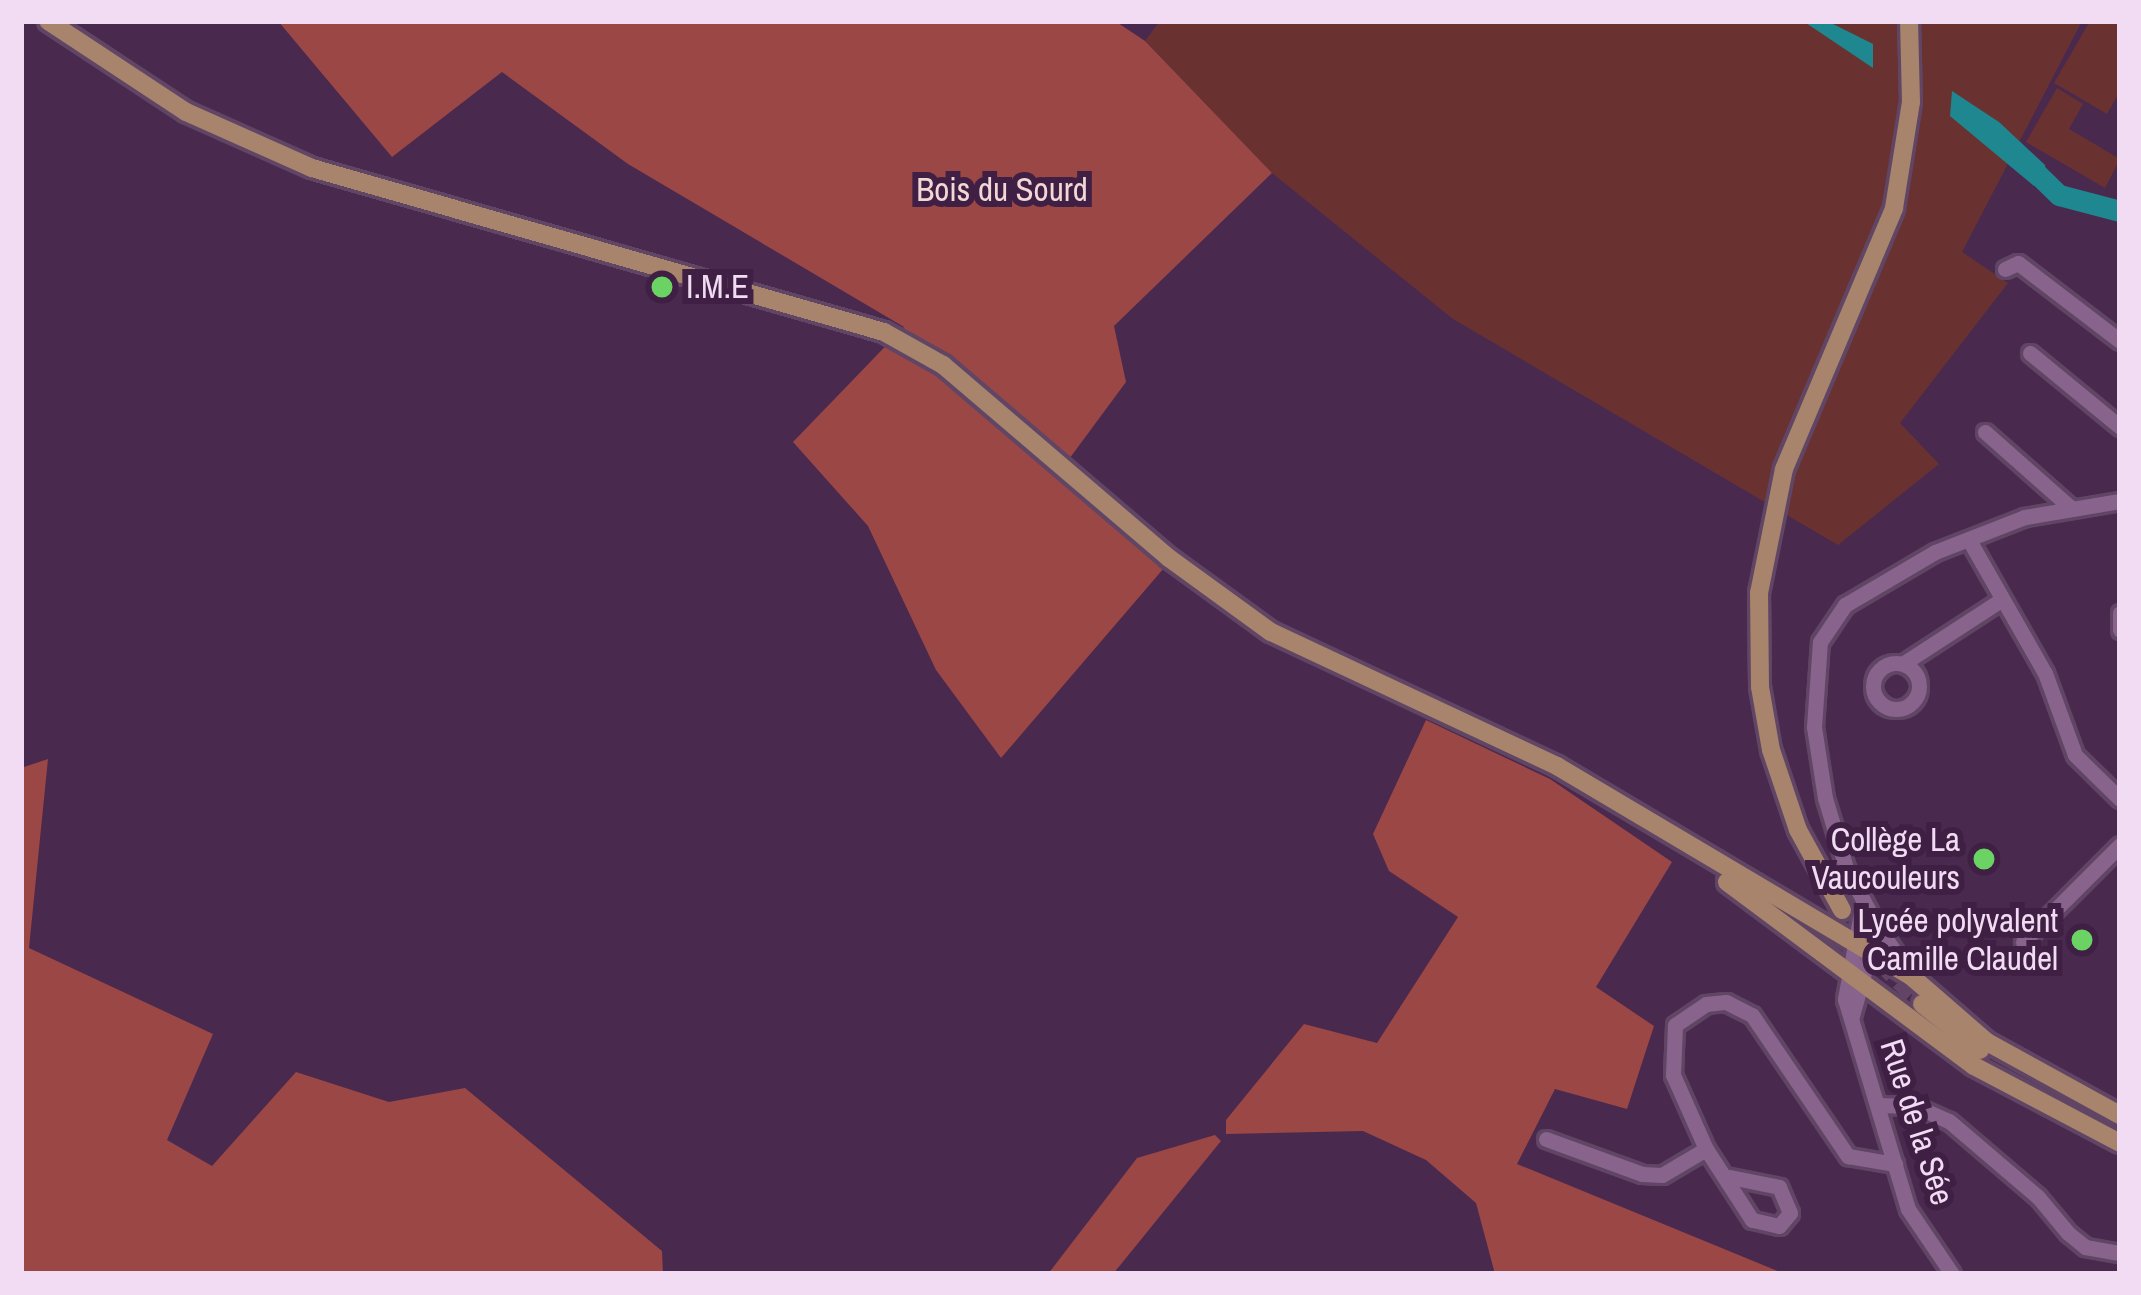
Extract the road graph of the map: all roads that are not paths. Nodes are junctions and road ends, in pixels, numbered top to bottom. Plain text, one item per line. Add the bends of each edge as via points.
1 (48, 21) edge
2 (1909, 21) edge
3 (2005, 269) dead end
4 (2120, 341) edge
5 (2030, 353) dead end
6 (2120, 427) edge
7 (1985, 432) dead end
8 (2120, 501) edge
9 (2071, 508) junction
10 (1969, 540) junction
11 (2001, 599) junction
12 (2120, 614) edge
13 (2120, 630) edge
14 (1904, 664) dead end
15 (2120, 799) edge
16 (1653, 824) junction
17 (2120, 845) edge
18 (1862, 901) junction
19 (1842, 910) dead end
20 (1877, 926) junction
21 (1837, 935) junction
22 (2023, 942) dead end
23 (1865, 950) junction
24 (1857, 974) junction
25 (1912, 977) junction
26 (1922, 1004) tunnel mouth
27 (1879, 1105) junction
28 (2120, 1115) edge
29 (2120, 1128) edge
30 (1546, 1139) dead end
31 (2120, 1143) edge
32 (1706, 1149) junction
33 (1895, 1164) junction
34 (1730, 1177) dead end
35 (2120, 1252) edge
36 (1952, 1274) edge

1 - 16 main road via 139,84 245,141 898,339 943,365 1168,558 1271,632 1517,746
2 - 19 main road via 1911,102 1894,208 1784,469 1759,593 1760,687 1772,750 1804,842
3 - 4 street via 2018,263
5 - 6 street
7 - 9 street
8 - 9 street
9 - 10 street
10 - 11 street
10 - 18 street via 1864,591 1820,642 1814,727 1832,831
11 - 14 street
11 - 15 street via 2045,673 2075,755
12 - 13 street
16 - 21 main road
16 - 24 main road
17 - 22 street
18 - 20 street
18 - 21 street via 1854,929
18 - 23 street
20 - 23 street
20 - 25 street
21 - 23 main road
23 - 24 street
23 - 25 main road
24 - 27 street, Rue de la Sée via 1845,999
24 - 31 main road via 1974,1066
25 - 28 main road via 1987,1042
26 - 29 main road via 2005,1066
27 - 33 street, Rue de la Sée
27 - 35 street via 1915,1106 1948,1121 2085,1246
30 - 32 street via 1642,1174 1662,1175
32 - 33 street via 1669,1045 1688,1012 1726,1002 1752,1015 1848,1156
32 - 34 street
33 - 36 street, Rue de la Sée via 1908,1209

